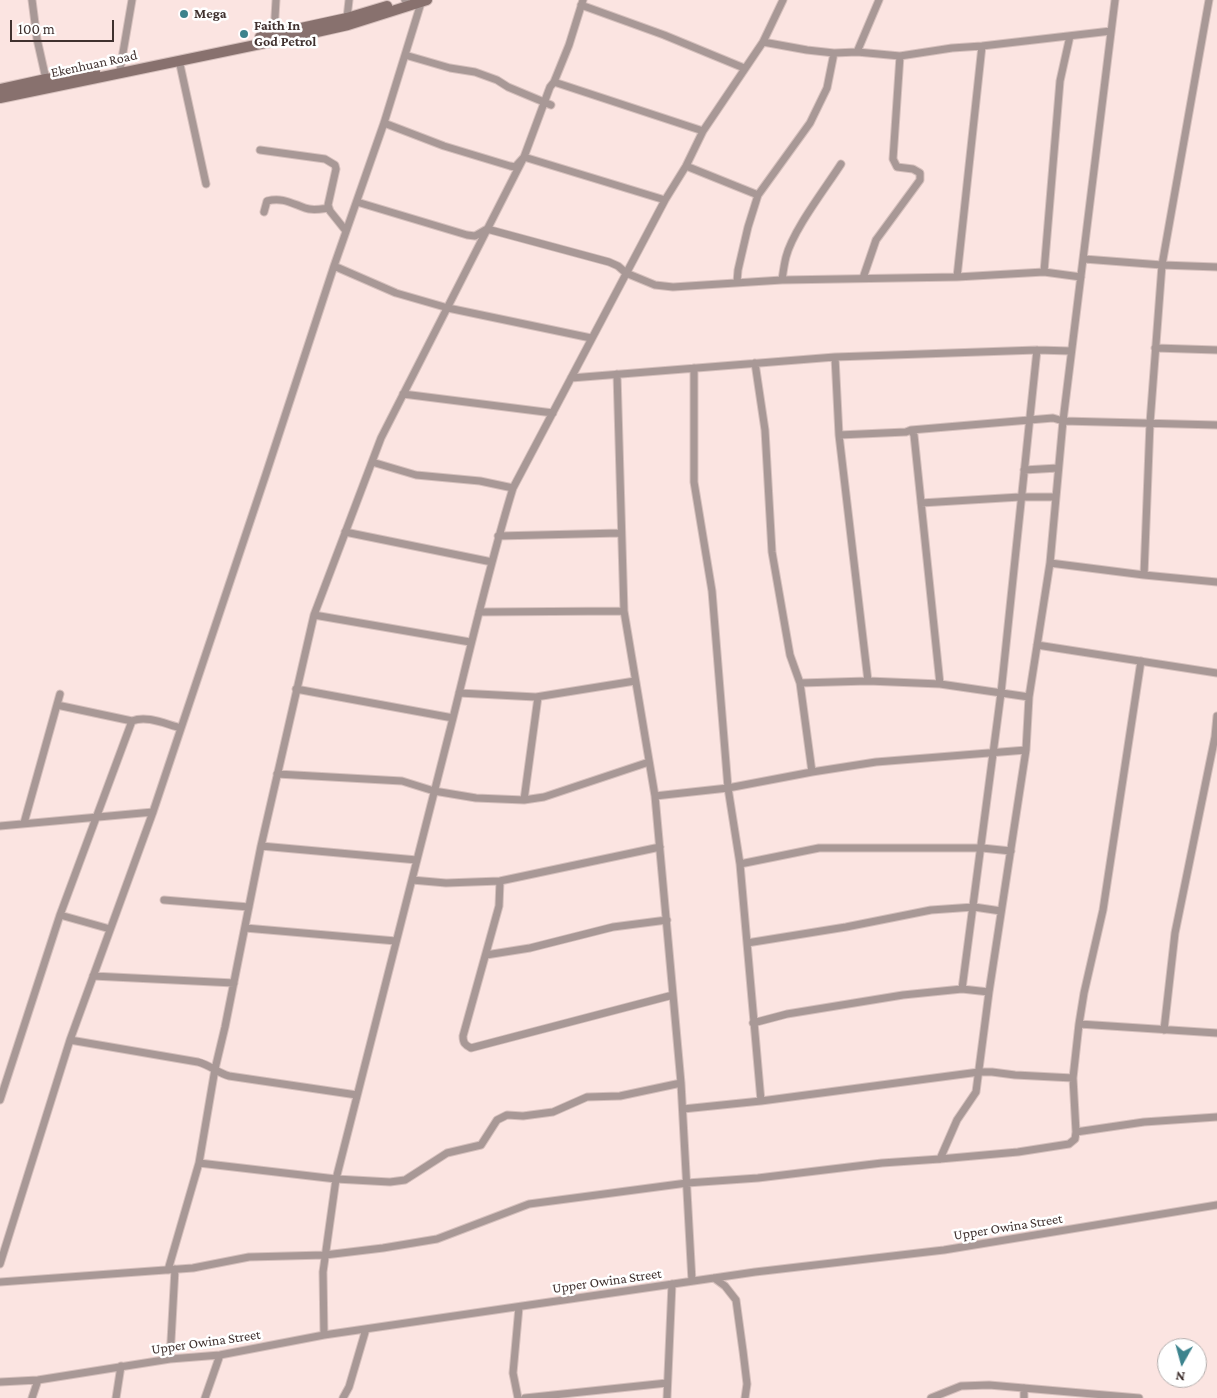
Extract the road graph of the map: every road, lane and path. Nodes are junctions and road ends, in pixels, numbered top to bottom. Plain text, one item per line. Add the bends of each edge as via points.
1 (32, 0) edge
2 (132, 0) edge
3 (276, 0) edge
4 (349, 0) edge
5 (407, 0) edge
6 (782, 0) edge
7 (879, 0) edge
8 (1115, 0) edge
9 (1209, 0) edge
10 (424, 1) edge
11 (582, 2) edge
12 (347, 18) junction
13 (1111, 31) junction
14 (274, 34) junction
15 (1070, 36) junction
16 (763, 42) junction
17 (982, 46) junction
18 (858, 52) junction
19 (834, 53) junction
20 (405, 55) junction
21 (900, 56) junction
22 (179, 60) junction
23 (744, 68) junction
24 (120, 70) junction
25 (46, 79) junction
26 (554, 82) junction
27 (0, 89) edge
28 (0, 98) edge
29 (551, 105) dead end
30 (384, 123) junction
31 (703, 131) junction
32 (260, 150) dead end
33 (524, 157) junction
34 (841, 164) dead end
35 (686, 166) junction
36 (206, 184) dead end
37 (758, 195) junction
38 (665, 200) junction
39 (356, 202) junction
40 (329, 208) junction
41 (264, 212) dead end
42 (487, 229) junction
43 (346, 231) junction
44 (1084, 259) junction
45 (1162, 265) junction
46 (334, 266) junction
47 (1217, 267) edge
48 (1044, 272) junction
49 (626, 273) junction
50 (1081, 277) junction
51 (863, 278) junction
52 (957, 278) junction
53 (782, 280) junction
54 (737, 282) junction
55 (448, 308) junction
56 (591, 338) junction
57 (1155, 348) junction
58 (1037, 350) junction
59 (1217, 350) edge
60 (1071, 352) junction
61 (836, 357) junction
62 (755, 363) junction
63 (694, 368) junction
64 (617, 374) junction
65 (571, 378) junction
66 (404, 394) junction
67 (553, 413) junction
68 (1030, 421) junction
69 (1062, 421) junction
70 (1150, 423) junction
71 (1217, 425) edge
72 (911, 430) junction
73 (839, 434) junction
74 (372, 462) junction
75 (1058, 468) junction
76 (1024, 470) junction
77 (513, 488) junction
78 (1020, 497) junction
79 (1056, 497) junction
80 (921, 503) junction
81 (345, 532) junction
82 (620, 533) junction
83 (498, 536) junction
84 (492, 562) junction
85 (1050, 563) junction
86 (1144, 575) junction
87 (1217, 582) edge
88 (479, 612) junction
89 (624, 612) junction
90 (314, 615) junction
91 (470, 642) junction
92 (1037, 645) junction
93 (1141, 661) junction
94 (1217, 673) edge
95 (635, 681) junction
96 (868, 681) junction
97 (800, 683) junction
98 (940, 684) junction
99 (296, 689) junction
100 (459, 693) junction
101 (1001, 693) junction
102 (60, 694) dead end
103 (538, 697) junction
104 (1029, 697) junction
105 (57, 705) junction
106 (1217, 716) edge
107 (453, 718) junction
108 (132, 721) junction
109 (180, 728) junction
110 (1026, 750) junction
111 (994, 752) junction
112 (649, 762) junction
113 (812, 772) junction
114 (277, 774) junction
115 (728, 788) junction
116 (434, 791) junction
117 (655, 796) junction
118 (524, 800) junction
119 (153, 812) junction
120 (97, 816) junction
121 (24, 823) junction
122 (0, 826) edge
123 (261, 846) junction
124 (660, 847) junction
125 (982, 848) junction
126 (1011, 851) junction
127 (417, 860) junction
128 (740, 864) junction
129 (412, 880) junction
130 (500, 881) junction
131 (164, 900) dead end
132 (249, 907) junction
133 (974, 907) junction
134 (1001, 911) junction
135 (60, 915) junction
136 (667, 920) junction
137 (245, 928) junction
138 (110, 929) junction
139 (396, 941) junction
140 (747, 943) junction
141 (486, 955) junction
142 (93, 976) junction
143 (234, 983) junction
144 (962, 989) junction
145 (989, 992) junction
146 (673, 995) junction
147 (753, 1023) junction
148 (1079, 1024) junction
149 (1164, 1030) junction
150 (1217, 1033) edge
151 (70, 1040) junction
152 (215, 1069) junction
153 (979, 1072) junction
154 (1074, 1078) junction
155 (681, 1083) junction
156 (357, 1095) junction
157 (0, 1100) edge
158 (761, 1101) junction
159 (683, 1109) junction
160 (1217, 1116) edge
161 (1076, 1132) junction
162 (940, 1159) junction
163 (199, 1163) junction
164 (336, 1179) junction
165 (687, 1183) junction
166 (1217, 1205) edge
167 (325, 1255) junction
168 (0, 1264) edge
169 (171, 1269) junction
170 (714, 1278) junction
171 (692, 1281) junction
172 (0, 1282) edge
173 (672, 1284) junction
174 (519, 1307) junction
175 (366, 1329) junction
176 (324, 1335) junction
177 (220, 1355) junction
178 (170, 1358) junction
179 (121, 1366) junction
180 (38, 1380) junction
181 (0, 1382) edge
182 (667, 1383) junction
183 (1024, 1388) junction
184 (32, 1398) edge
185 (116, 1398) edge
186 (206, 1398) edge
187 (343, 1398) edge
188 (518, 1398) edge
189 (525, 1398) edge
190 (667, 1398) edge
191 (745, 1398) edge
192 (931, 1398) edge
193 (1024, 1398) edge
194 (1139, 1398) edge

1 - 25 street
2 - 24 street
3 - 14 street
4 - 12 street
5 - 12 main road, Ekenhuan Road
6 - 16 street
7 - 18 street
8 - 13 street
9 - 45 street
10 - 20 street
10 - 22 main road, Ekenhuan Road via 348,25
11 - 23 street
11 - 26 street
12 - 14 main road, Ekenhuan Road
13 - 15 street
13 - 44 street
14 - 24 main road, Ekenhuan Road via 134,63
15 - 17 street
15 - 48 street via 1060,81
16 - 19 street
16 - 23 street
17 - 21 street
17 - 52 street
18 - 19 street
18 - 21 street
19 - 37 street via 827,88 810,123
20 - 29 street via 475,72
20 - 30 street
21 - 51 street via 893,159 897,167 920,173 920,180 876,240
22 - 28 main road, Ekenhuan Road
22 - 36 street
23 - 31 street
24 - 25 main road, Ekenhuan Road
25 - 27 main road, Ekenhuan Road
26 - 31 street
26 - 33 street
30 - 33 street via 510,166 515,167
30 - 39 street
31 - 35 street
32 - 40 street via 325,159 335,165
33 - 38 street
33 - 42 street
34 - 53 street via 792,242
35 - 37 street
35 - 38 street
37 - 54 street
38 - 49 street
39 - 42 street via 467,235 476,236
39 - 43 street
40 - 41 street via 306,209 283,199 266,201
40 - 43 street
42 - 49 street via 609,262
42 - 55 street
43 - 46 street
44 - 45 street
44 - 50 street
45 - 47 street
45 - 57 street
46 - 55 street via 396,293
46 - 109 street
48 - 50 street
48 - 52 street
49 - 54 street via 655,285 673,287
49 - 56 street
50 - 60 street
51 - 52 street
51 - 53 street
53 - 54 street
55 - 56 street
55 - 66 street
56 - 65 street
57 - 59 street
57 - 70 street
58 - 60 street
58 - 61 street
58 - 68 street
60 - 69 street
61 - 62 street
61 - 73 street
62 - 63 street
62 - 97 street via 765,430 772,552 790,655
63 - 64 street
63 - 115 street via 694,482 712,591
64 - 65 street
64 - 82 street
65 - 67 street
66 - 67 street
66 - 74 street
67 - 77 street
68 - 69 street via 1053,418
68 - 72 street
68 - 76 street
69 - 70 street
69 - 75 street
70 - 71 street
70 - 86 street
72 - 73 street
72 - 80 street
73 - 96 street
74 - 77 street via 416,474
74 - 81 street
75 - 76 street
75 - 79 street
76 - 78 street
77 - 83 street
78 - 79 street
78 - 80 street
78 - 101 street
79 - 85 street
80 - 98 street
81 - 84 street
81 - 90 street
82 - 83 street
82 - 89 street
83 - 84 street
84 - 88 street
85 - 86 street
85 - 92 street
86 - 87 street
88 - 89 street
88 - 91 street
89 - 95 street
90 - 91 street
90 - 99 street
91 - 100 street
92 - 93 street
92 - 104 street
93 - 94 street
93 - 148 street via 1103,910
95 - 103 street
95 - 112 street
96 - 97 street
96 - 98 street
97 - 113 street
98 - 101 street
99 - 107 street
99 - 114 street
100 - 103 street
100 - 107 street
101 - 104 street
101 - 111 street
102 - 105 street
103 - 118 street
104 - 110 street
105 - 108 street
105 - 121 street
106 - 149 street via 1175,933
107 - 116 street
108 - 109 street via 146,718
108 - 120 street
109 - 119 street
110 - 111 street
110 - 126 street
111 - 113 street via 876,762
111 - 125 street
112 - 117 street
112 - 118 street via 544,797
113 - 115 street
114 - 116 street via 402,781
114 - 123 street
115 - 117 street
115 - 128 street
116 - 118 street via 476,798
116 - 127 street
117 - 124 street
119 - 120 street
119 - 138 street
120 - 121 street
120 - 135 street
121 - 122 street
123 - 127 street
123 - 132 street
124 - 130 street
124 - 136 street
125 - 126 street
125 - 128 street via 819,848
125 - 133 street
126 - 134 street
127 - 129 street
128 - 140 street
129 - 130 street via 446,883
129 - 139 street
130 - 141 street via 498,906
131 - 132 street
132 - 137 street
133 - 134 street
133 - 140 street via 931,910
133 - 144 street
134 - 145 street
135 - 138 street
135 - 157 street
136 - 141 street
136 - 146 street
137 - 139 street
137 - 143 street
138 - 142 street
139 - 156 street
140 - 147 street
141 - 146 street via 463,1036 465,1046 471,1048
142 - 143 street
142 - 151 street
143 - 152 street
144 - 145 street
144 - 147 street via 903,994
145 - 153 street
146 - 155 street
147 - 158 street
148 - 149 street
148 - 154 street
149 - 150 street
151 - 152 street via 198,1062
151 - 168 street
152 - 156 street via 229,1076
152 - 163 street
153 - 154 street
153 - 158 street
153 - 162 street via 976,1092 957,1120
154 - 161 street
155 - 159 street
155 - 164 street via 620,1096 587,1097 553,1112 507,1115 497,1120 481,1145 447,1153 405,1180
156 - 164 street
158 - 159 street
159 - 165 street
160 - 161 street
161 - 162 street via 1075,1139 1060,1146
162 - 165 street
163 - 164 street
163 - 169 street
164 - 167 street
165 - 167 street via 529,1204 437,1239
165 - 171 street
166 - 170 street, Upper Owina Street via 944,1250
167 - 169 street via 249,1257
167 - 176 street
169 - 172 street
169 - 178 street
170 - 171 street, Upper Owina Street
170 - 191 street via 726,1286 736,1300 744,1351
171 - 173 street, Upper Owina Street
173 - 174 street, Upper Owina Street
173 - 182 street
174 - 175 street, Upper Owina Street
174 - 188 street via 513,1373
175 - 176 street, Upper Owina Street
175 - 187 street
176 - 177 street, Upper Owina Street
177 - 178 street, Upper Owina Street
177 - 186 street
178 - 179 street, Upper Owina Street
179 - 180 street, Upper Owina Street
179 - 185 street
180 - 181 street, Upper Owina Street
180 - 184 street
182 - 189 street
182 - 190 street
183 - 192 street via 961,1386
183 - 193 street
183 - 194 street

